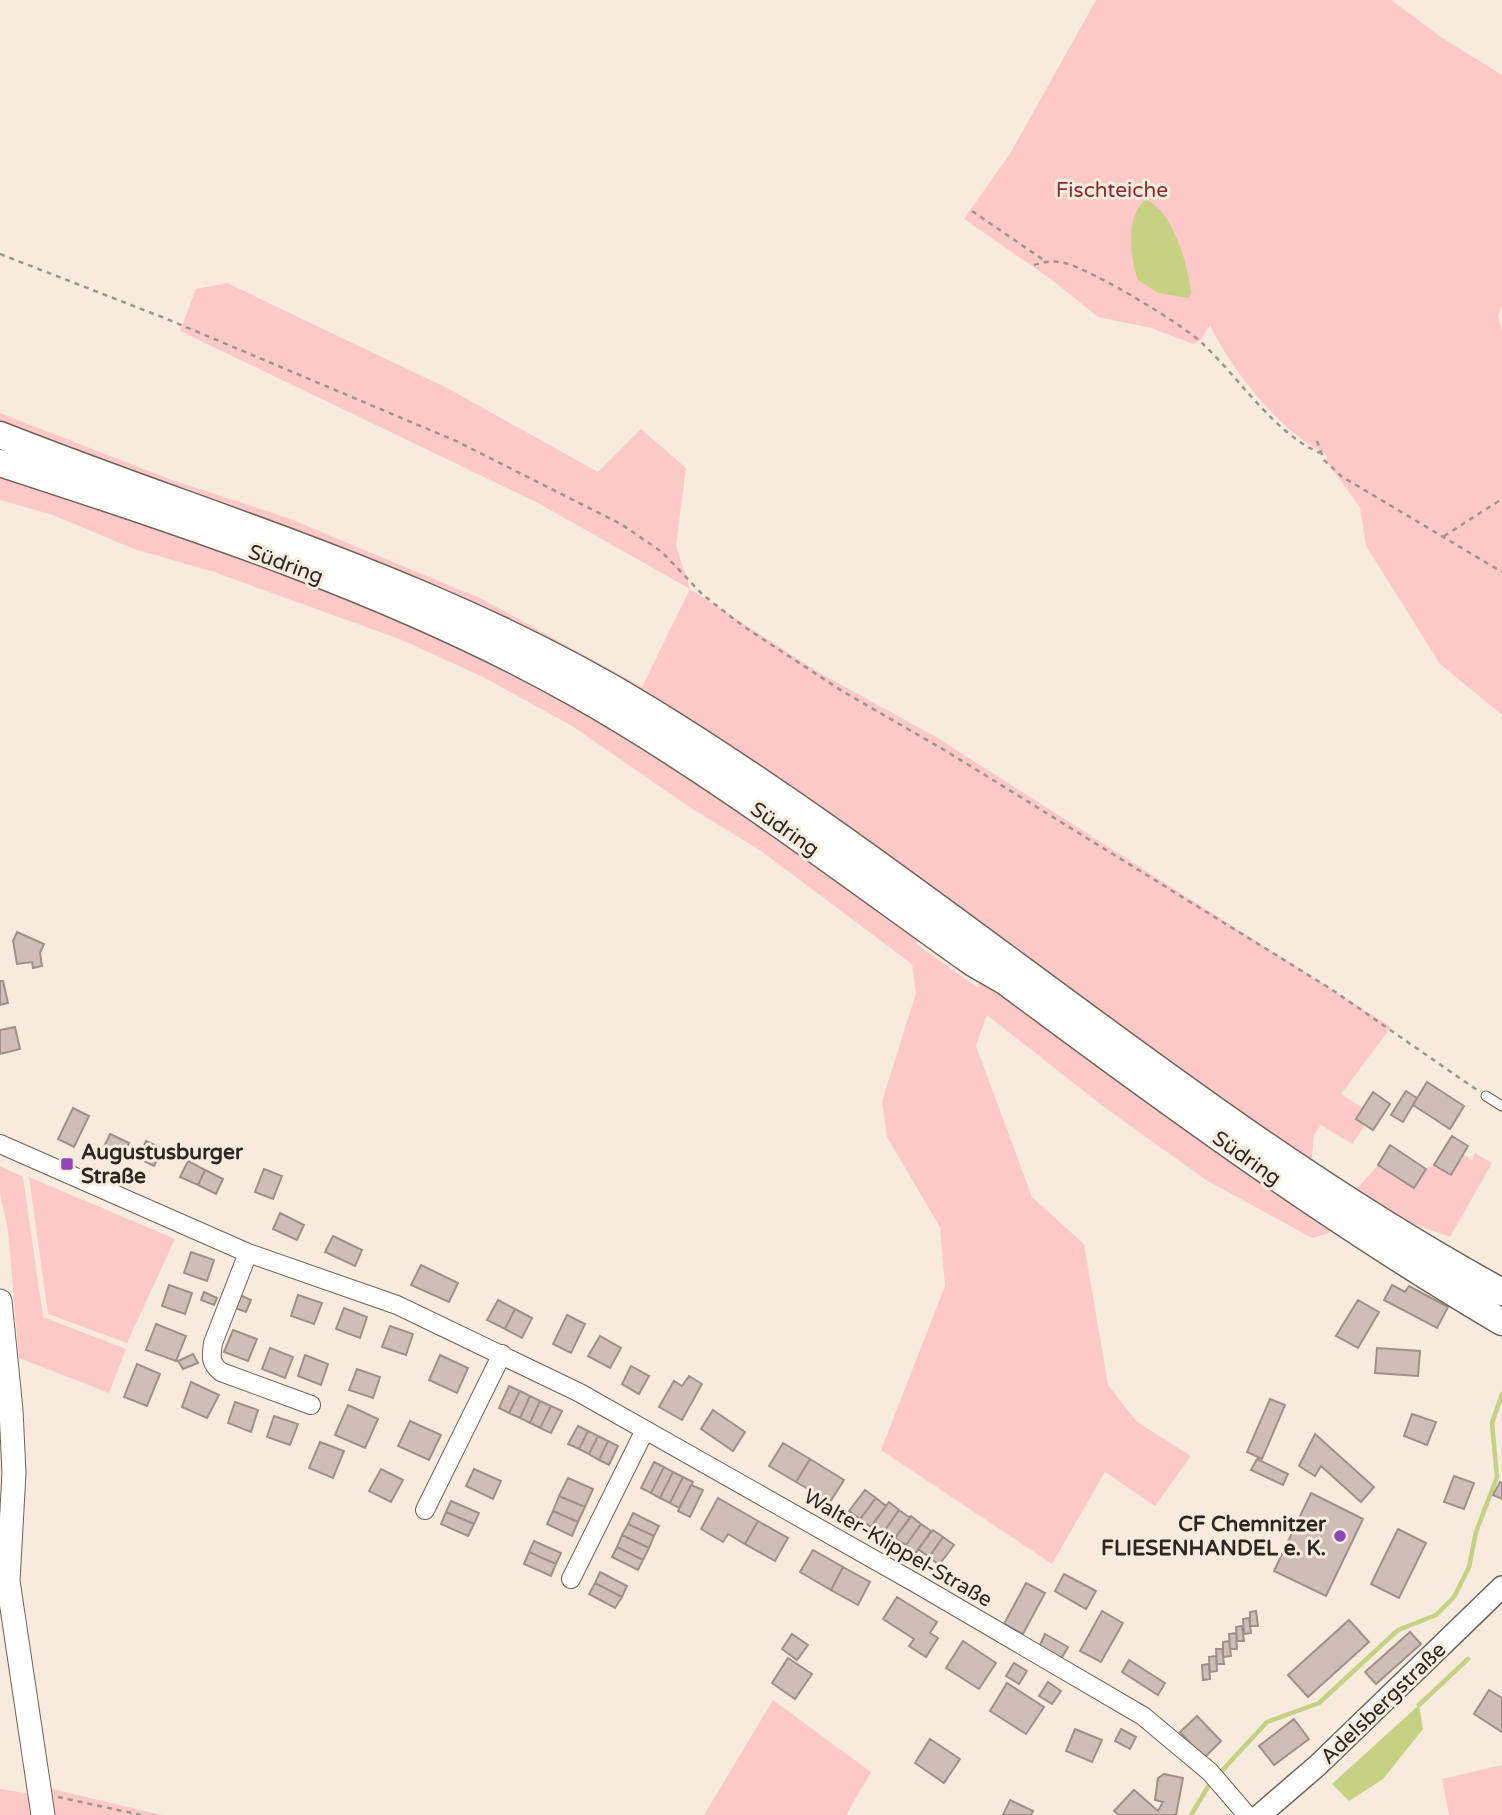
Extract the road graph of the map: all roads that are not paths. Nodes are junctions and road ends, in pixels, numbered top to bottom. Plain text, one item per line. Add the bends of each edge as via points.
1 (0, 435) edge
2 (0, 463) edge
3 (938, 924) junction
4 (1486, 1096) road end
5 (1502, 1106) edge
6 (0, 1144) edge
7 (248, 1253) junction
8 (1502, 1292) edge
9 (0, 1301) edge
10 (1502, 1322) edge
11 (502, 1354) junction
12 (311, 1405) dead end
13 (645, 1430) junction
14 (425, 1510) dead end
15 (571, 1580) dead end
16 (1502, 1587) edge
17 (42, 1805) edge
18 (1247, 1815) edge
19 (1260, 1815) edge

1 - 3 main road, Südring via 368,570 514,636 596,679 713,751
2 - 3 main road, Südring via 390,603 521,665 650,737
3 - 8 main road, Südring via 977,937 1011,958 1268,1146 1406,1237
3 - 10 main road, Südring via 973,963 1006,982 1262,1169
4 - 5 lane
6 - 7 street, Walter-Klippel-Straße
7 - 11 street, Walter-Klippel-Straße via 397,1305
7 - 12 street via 213,1343 214,1366 221,1373
9 - 17 main road via 14,1473 8,1581
11 - 13 street, Walter-Klippel-Straße
11 - 14 street
13 - 15 street
13 - 18 street, Walter-Klippel-Straße via 1143,1716 1216,1779
16 - 19 street, Adelsbergstraße

